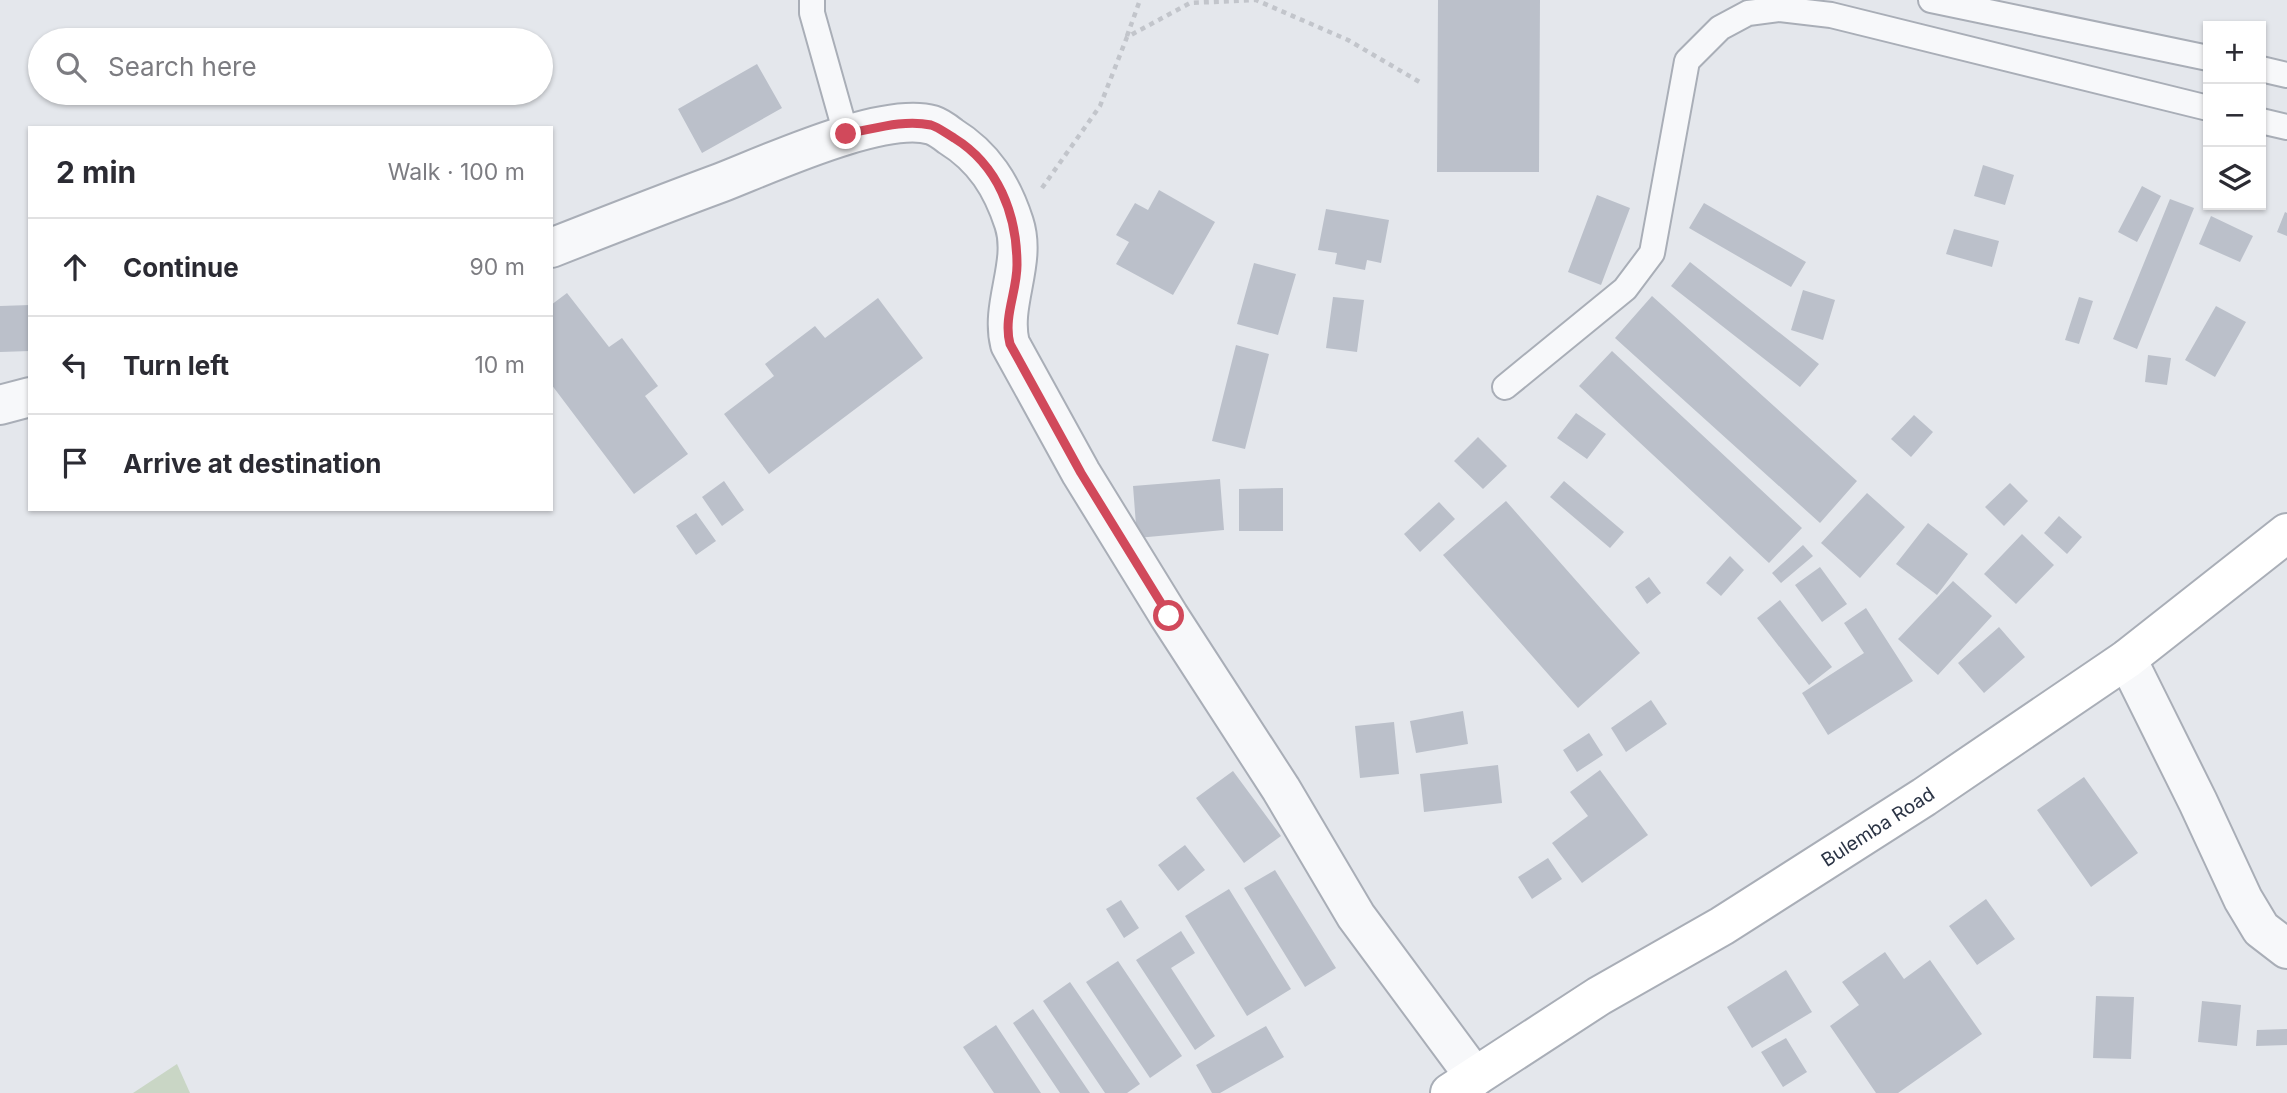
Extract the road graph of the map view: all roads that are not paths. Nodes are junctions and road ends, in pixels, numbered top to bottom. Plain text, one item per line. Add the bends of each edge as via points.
1 (812, 0) edge
2 (1931, 0) edge
3 (2203, 57) edge
4 (2266, 70) edge
5 (2287, 75) edge
6 (2203, 107) edge
7 (2266, 122) edge
8 (2287, 127) edge
9 (846, 134) junction
10 (553, 247) edge
11 (1505, 387) dead end
12 (28, 398) edge
13 (0, 405) edge
14 (2287, 533) edge
15 (2127, 659) junction
16 (2287, 949) edge
17 (1462, 1085) edge

1 - 9 lane
2 - 3 lane
4 - 5 lane
6 - 11 lane via 1831,15 1780,9 1748,13 1720,28 1687,61 1652,254 1625,289
7 - 8 lane
9 - 10 street
9 - 17 street via 903,123 933,125 961,142 996,179 1015,226 1017,268 1007,321 1010,344 1081,473 1282,789
12 - 13 street
14 - 15 main road, Bulemba Road
15 - 16 street via 2243,898 2261,929
15 - 17 main road, Bulemba Road via 1924,797

